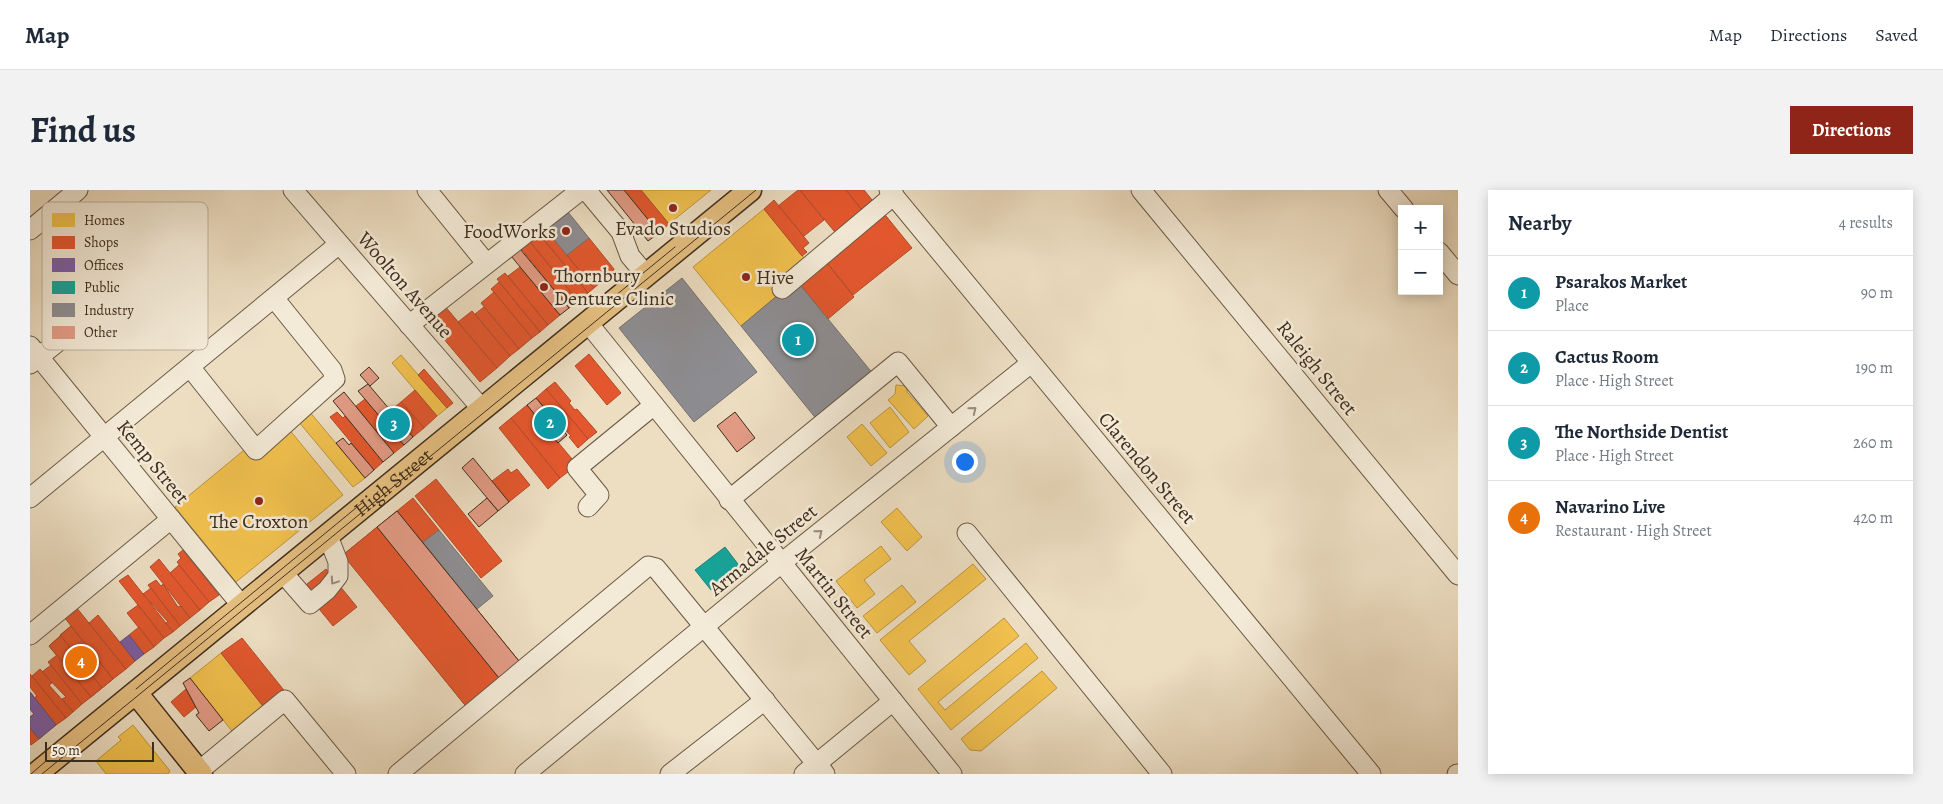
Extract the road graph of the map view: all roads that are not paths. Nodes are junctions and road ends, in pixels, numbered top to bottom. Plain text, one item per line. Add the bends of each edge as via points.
1 (78, 190) edge
2 (293, 190) edge
3 (427, 190) edge
4 (581, 190) edge
5 (586, 190) edge
6 (750, 190) edge
7 (1141, 190) edge
8 (1388, 190) edge
9 (896, 193) edge
10 (64, 202) edge
11 (1401, 205) edge
12 (42, 220) edge
13 (30, 230) edge
14 (339, 244) junction
15 (1443, 257) edge
16 (486, 263) junction
17 (646, 275) junction
18 (1458, 275) edge
19 (782, 289) dead end
20 (274, 298) junction
21 (588, 322) junction
22 (410, 325) junction
23 (33, 356) edge
24 (1031, 363) junction
25 (190, 367) junction
26 (654, 405) junction
27 (482, 409) junction
28 (951, 427) junction
29 (104, 437) junction
30 (30, 498) edge
31 (729, 500) junction
32 (588, 507) dead end
33 (171, 519) junction
34 (967, 533) dead end
35 (328, 536) junction
36 (780, 564) junction
37 (283, 573) junction
38 (1458, 575) edge
39 (242, 606) junction
40 (704, 626) junction
41 (30, 635) edge
42 (136, 693) junction
43 (765, 700) junction
44 (893, 701) junction
45 (816, 771) edge
46 (200, 773) edge
47 (36, 774) edge
48 (346, 774) edge
49 (398, 774) edge
50 (525, 774) edge
51 (670, 774) edge
52 (952, 774) edge
53 (1162, 774) edge
54 (1371, 774) edge

1 - 10 street
2 - 14 street, Woolton Avenue
3 - 16 street
4 - 16 street
5 - 17 street via 620,232 630,256
6 - 17 main road, High Street
7 - 38 street, Raleigh Street
8 - 11 street
9 - 19 street
9 - 24 street, Clarendon Street
12 - 13 street
14 - 20 street
14 - 22 street, Woolton Avenue
15 - 18 street
16 - 22 street
17 - 21 main road, High Street
20 - 25 street
20 - 25 street via 332,370 335,380 256,450
21 - 26 street, Martin Street
21 - 27 main road, High Street
22 - 27 street, Woolton Avenue
23 - 29 street, Kemp Street
28 -> 24 street, Armadale Street
24 - 54 street, Clarendon Street
25 - 29 street
26 - 31 street, Martin Street
26 - 32 street via 577,468 599,496
27 - 35 main road, High Street
28 - 31 street via 898,362
36 -> 28 street, Armadale Street
29 - 30 street
29 - 33 street, Kemp Street
31 - 36 street, Martin Street
33 - 39 street, Kemp Street
33 - 41 street
34 - 53 street
35 - 37 main road, High Street
35 -> 37 street via 338,562 338,576 310,604
36 - 40 street, Armadale Street
36 - 44 street, Martin Street
37 - 39 main road, High Street
39 - 42 main road, High Street
40 - 43 street
40 - 49 street via 656,568 648,566
40 - 50 street, Armadale Street
42 - 46 main road
42 - 47 main road, High Street
43 - 45 street
43 - 51 street
44 - 45 street
44 - 52 street, Martin Street
46 - 48 street via 285,700

